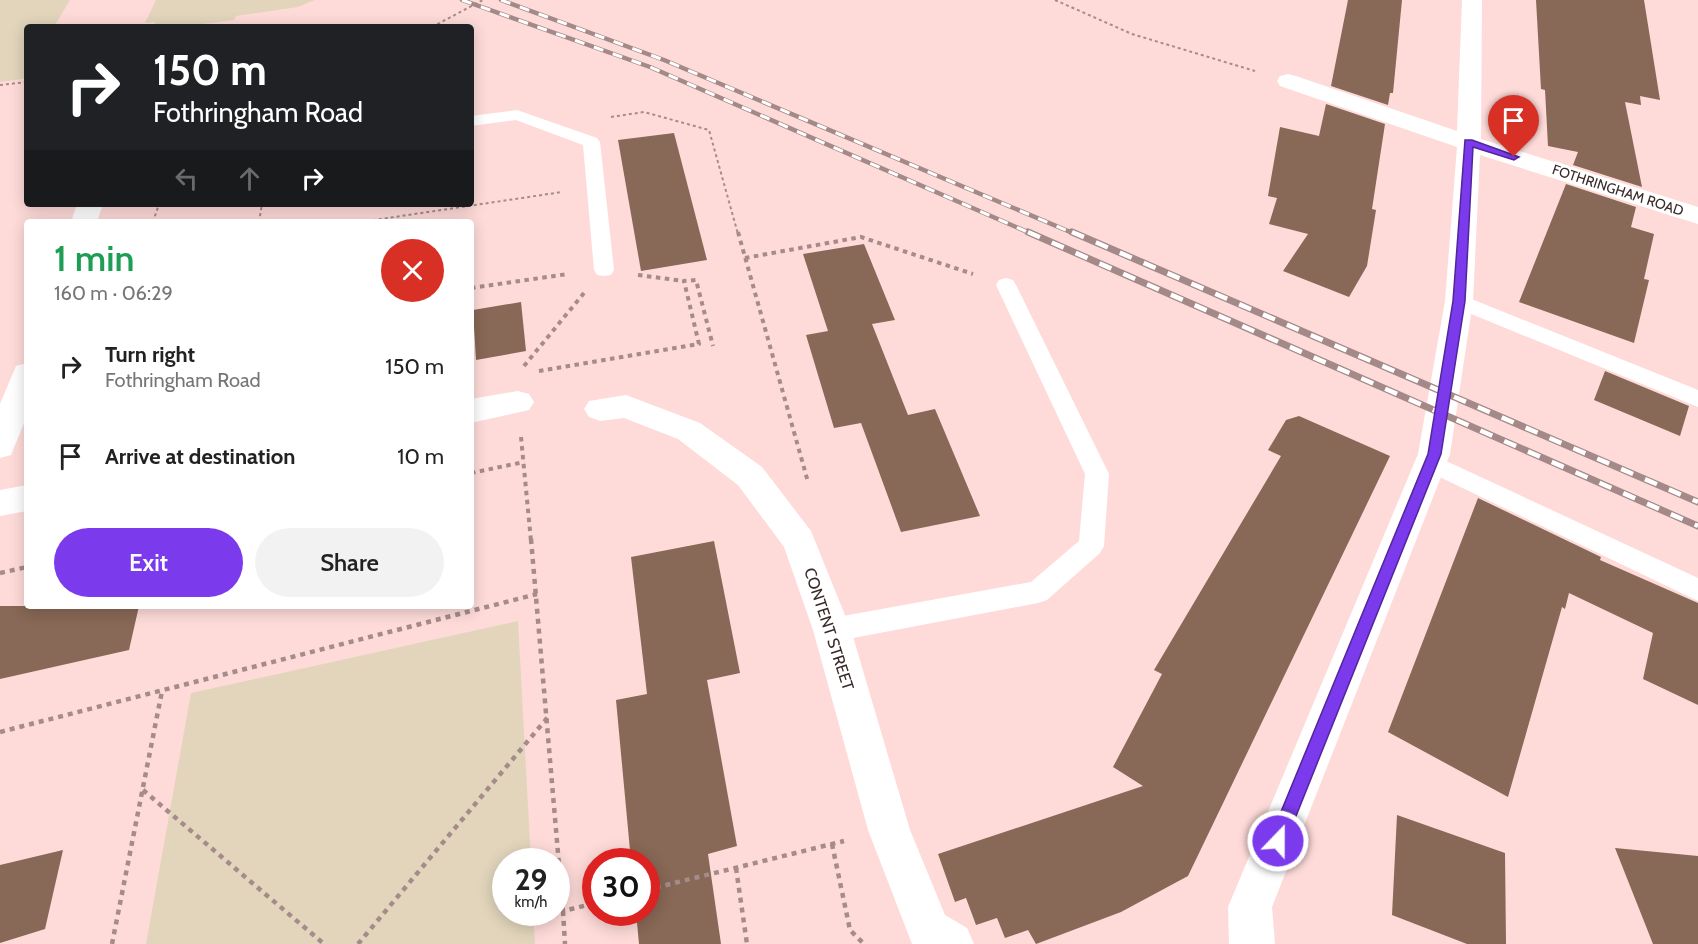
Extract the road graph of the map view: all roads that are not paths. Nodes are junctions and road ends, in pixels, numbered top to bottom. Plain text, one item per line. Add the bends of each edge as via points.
1 (1472, 0) edge
2 (1288, 81) road end
3 (474, 121) edge
4 (1469, 142) junction
5 (1698, 216) edge
6 (604, 270) road end
7 (1005, 285) road end
8 (1459, 301) junction
9 (24, 382) edge
10 (517, 388) road end
11 (1698, 399) edge
12 (600, 409) dead end
13 (474, 410) edge
14 (0, 446) edge
15 (1433, 459) junction
16 (24, 499) edge
17 (0, 503) edge
18 (1698, 590) edge
19 (832, 630) junction
20 (951, 944) edge
21 (1252, 944) edge

1 - 4 street
2 - 4 street, FOTHRINGHAM ROAD
3 - 6 lane via 517,115 591,142
4 - 5 street, FOTHRINGHAM ROAD
4 - 8 street
7 - 19 lane via 1097,474 1091,546 1038,592
8 - 11 lane
8 - 15 street
9 - 14 street
10 - 13 street
12 - 19 street, CONTENT STREET via 626,406 689,432 750,476 799,541
15 - 18 lane
15 - 21 street via 1250,908
16 - 17 street
19 - 20 street, CONTENT STREET via 889,830 929,931

